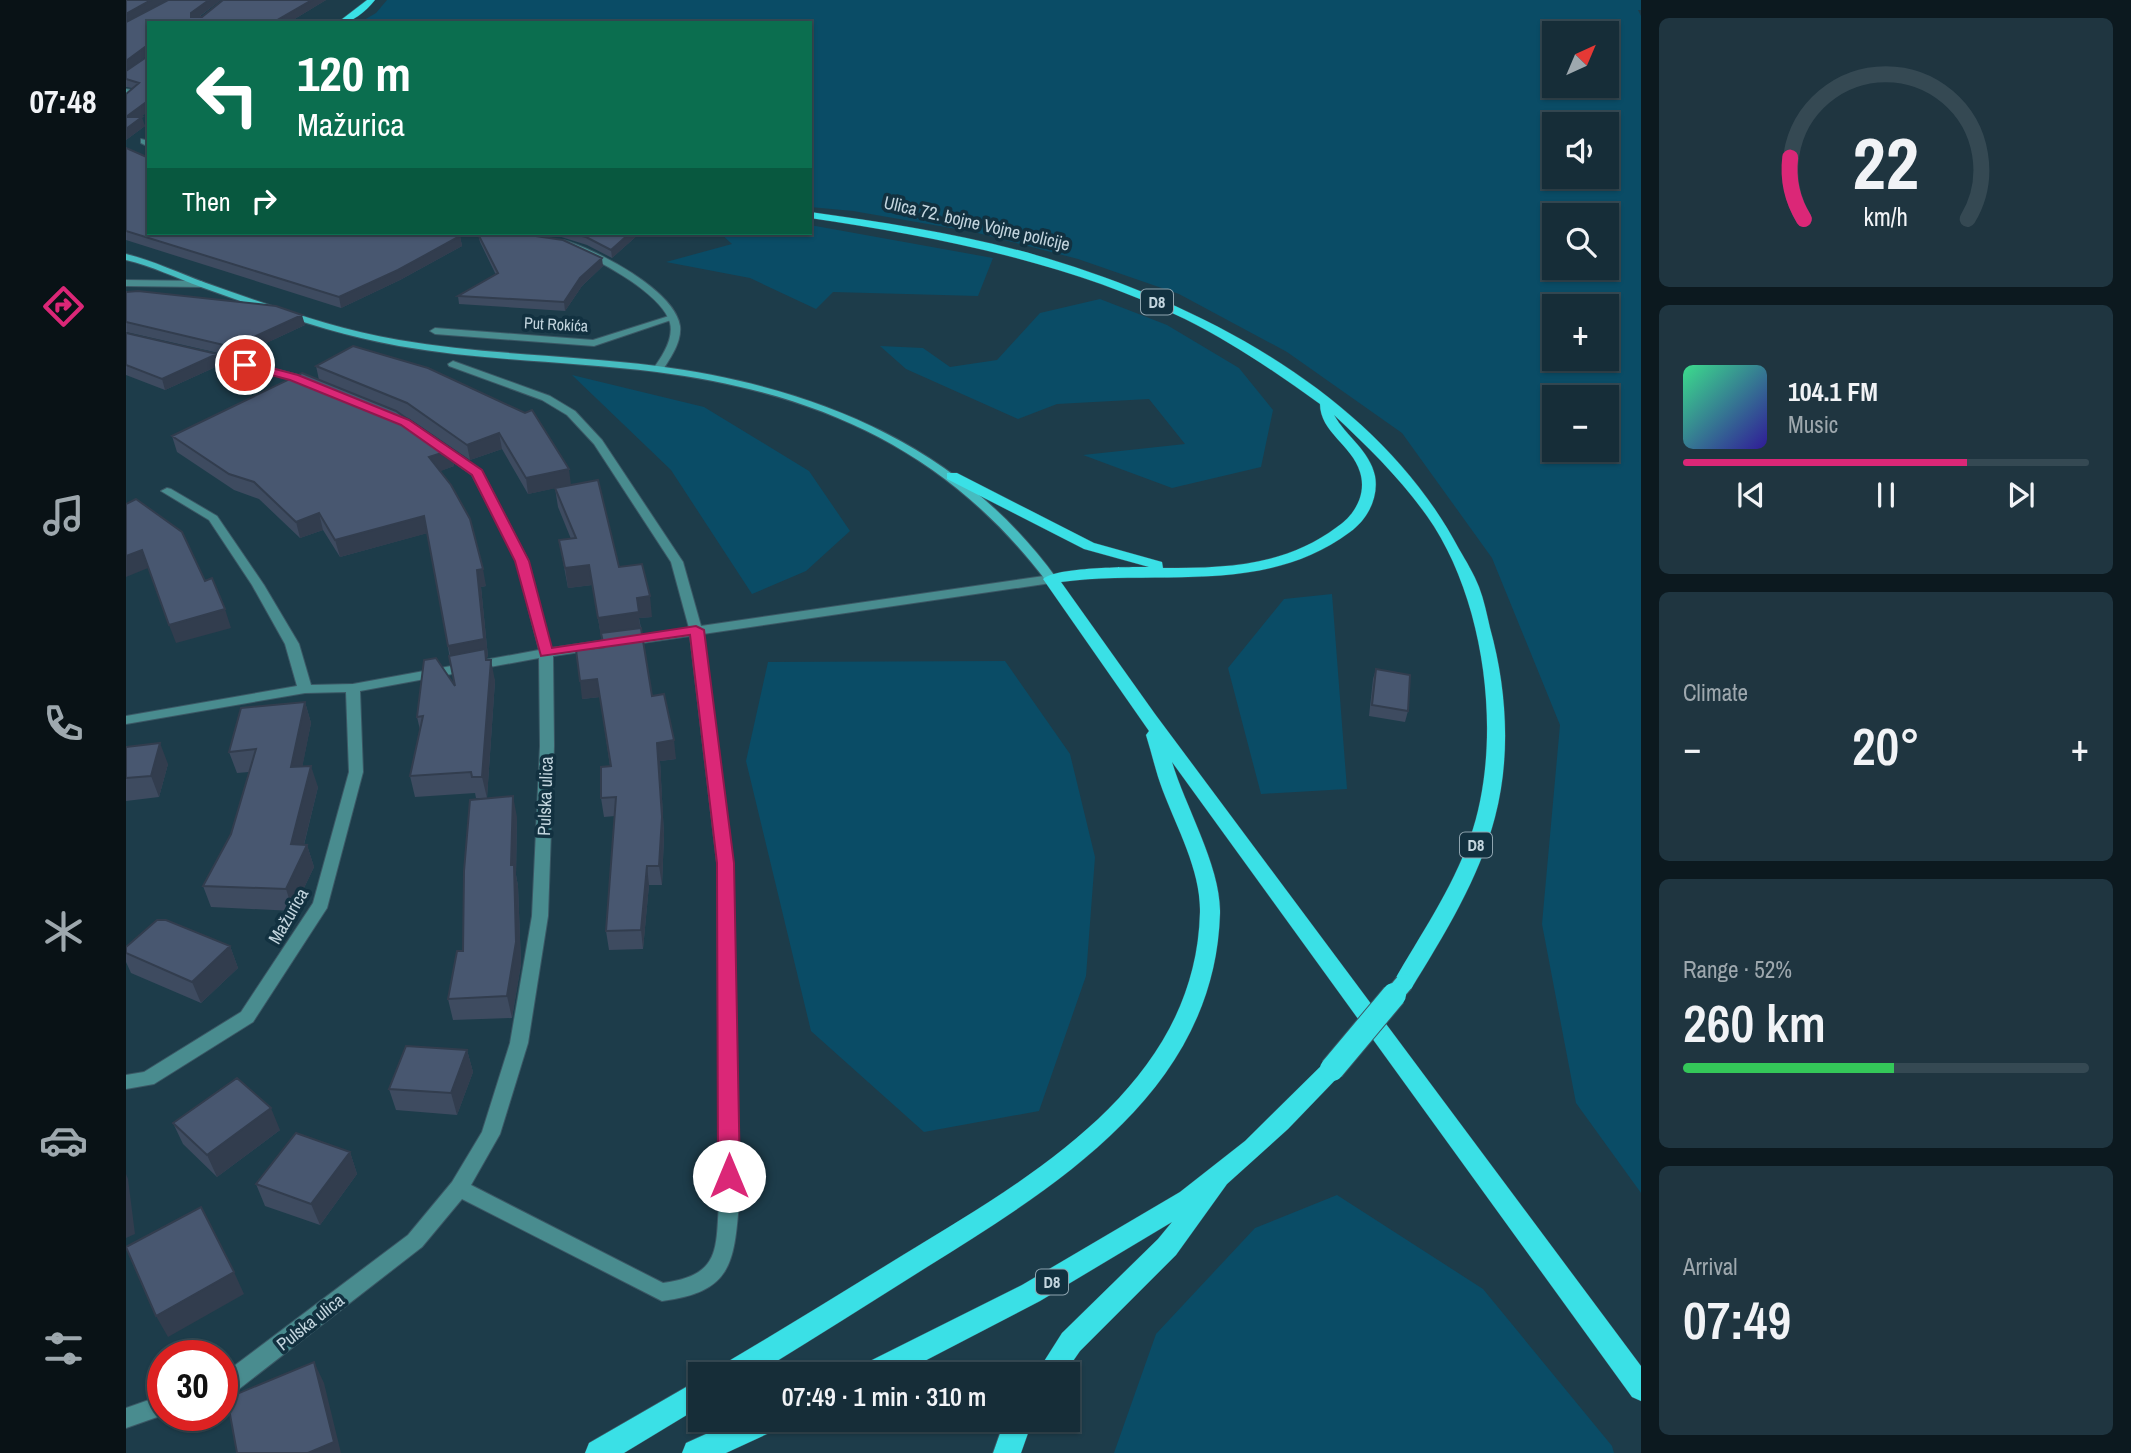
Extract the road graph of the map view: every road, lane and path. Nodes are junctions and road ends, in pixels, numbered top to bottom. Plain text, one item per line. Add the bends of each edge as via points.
1 (371, 0) edge
2 (344, 21) edge
3 (126, 91) edge
4 (126, 100) edge
5 (812, 215) edge
6 (554, 241) edge
7 (126, 257) edge
8 (126, 283) edge
9 (201, 284) junction
10 (673, 318) junction
11 (435, 331) dead end
12 (186, 350) edge
13 (453, 364) dead end
14 (658, 369) junction
15 (331, 393) edge
16 (1327, 403) junction
17 (426, 437) edge
18 (952, 476) junction
19 (167, 491) dead end
20 (1202, 573) junction
21 (1051, 579) junction
22 (696, 630) junction
23 (546, 653) junction
24 (353, 688) junction
25 (305, 689) junction
26 (1149, 718) junction
27 (126, 720) edge
28 (126, 1082) edge
29 (1224, 1173) junction
30 (459, 1188) junction
31 (751, 1362) edge
32 (897, 1362) edge
33 (1057, 1362) edge
34 (238, 1377) edge
35 (1641, 1388) edge
36 (688, 1399) edge
37 (147, 1411) edge
38 (126, 1418) edge
39 (742, 1432) edge
40 (1013, 1432) edge
41 (599, 1453) edge
42 (696, 1453) edge
43 (1007, 1453) edge

1 - 2 main road
3 - 4 street via 135,91
5 - 16 main road, Ulica 72. bojne Vojne policije / D8 via 967,242 1096,278 1191,318 1287,373
6 - 10 street via 591,252 659,300
7 - 9 street
8 - 9 street
9 - 14 street via 397,342
10 - 11 street, Put Rokića via 594,343
10 - 14 street via 674,335
12 - 15 street via 294,377
13 - 22 street via 546,398 571,413 598,442 677,562
14 - 18 street via 730,382 817,407
16 - 20 main road via 1326,416 1357,452 1367,472 1370,493 1358,518 1335,538 1269,567
16 - 29 main road, Ulica 72. bojne Vojne policije / D8, bridge via 1417,491 1468,573 1483,622 1495,692 1491,785 1480,836 1436,930 1404,983 1301,1104
17 - 23 street, Pulska ulica via 477,473 522,561
18 - 20 main road via 1089,546
18 - 21 street via 1021,539
19 - 25 street via 213,518 292,644
20 - 21 main road via 1118,572
21 - 22 street
21 - 26 main road
22 - 23 street
22 - 30 street via 726,863 729,1202 719,1269 690,1290 662,1292
23 - 24 street
23 - 30 street, Pulska ulica via 540,916 519,1043 491,1134
24 - 25 street
24 - 28 street, Mažurica via 356,772 321,904 247,1017 148,1079
25 - 27 street
26 - 31 main road via 1197,855 1210,909 1205,962 1192,1005 1158,1071 1108,1128 1018,1198
26 - 35 main road
29 - 32 main road, Ulica 72. bojne Vojne policije / D8 via 1057,1280
29 - 33 main road via 1167,1247 1071,1342
30 - 34 street, Pulska ulica via 415,1241
36 - 41 main road
37 - 38 street
39 - 42 main road
40 - 43 main road

